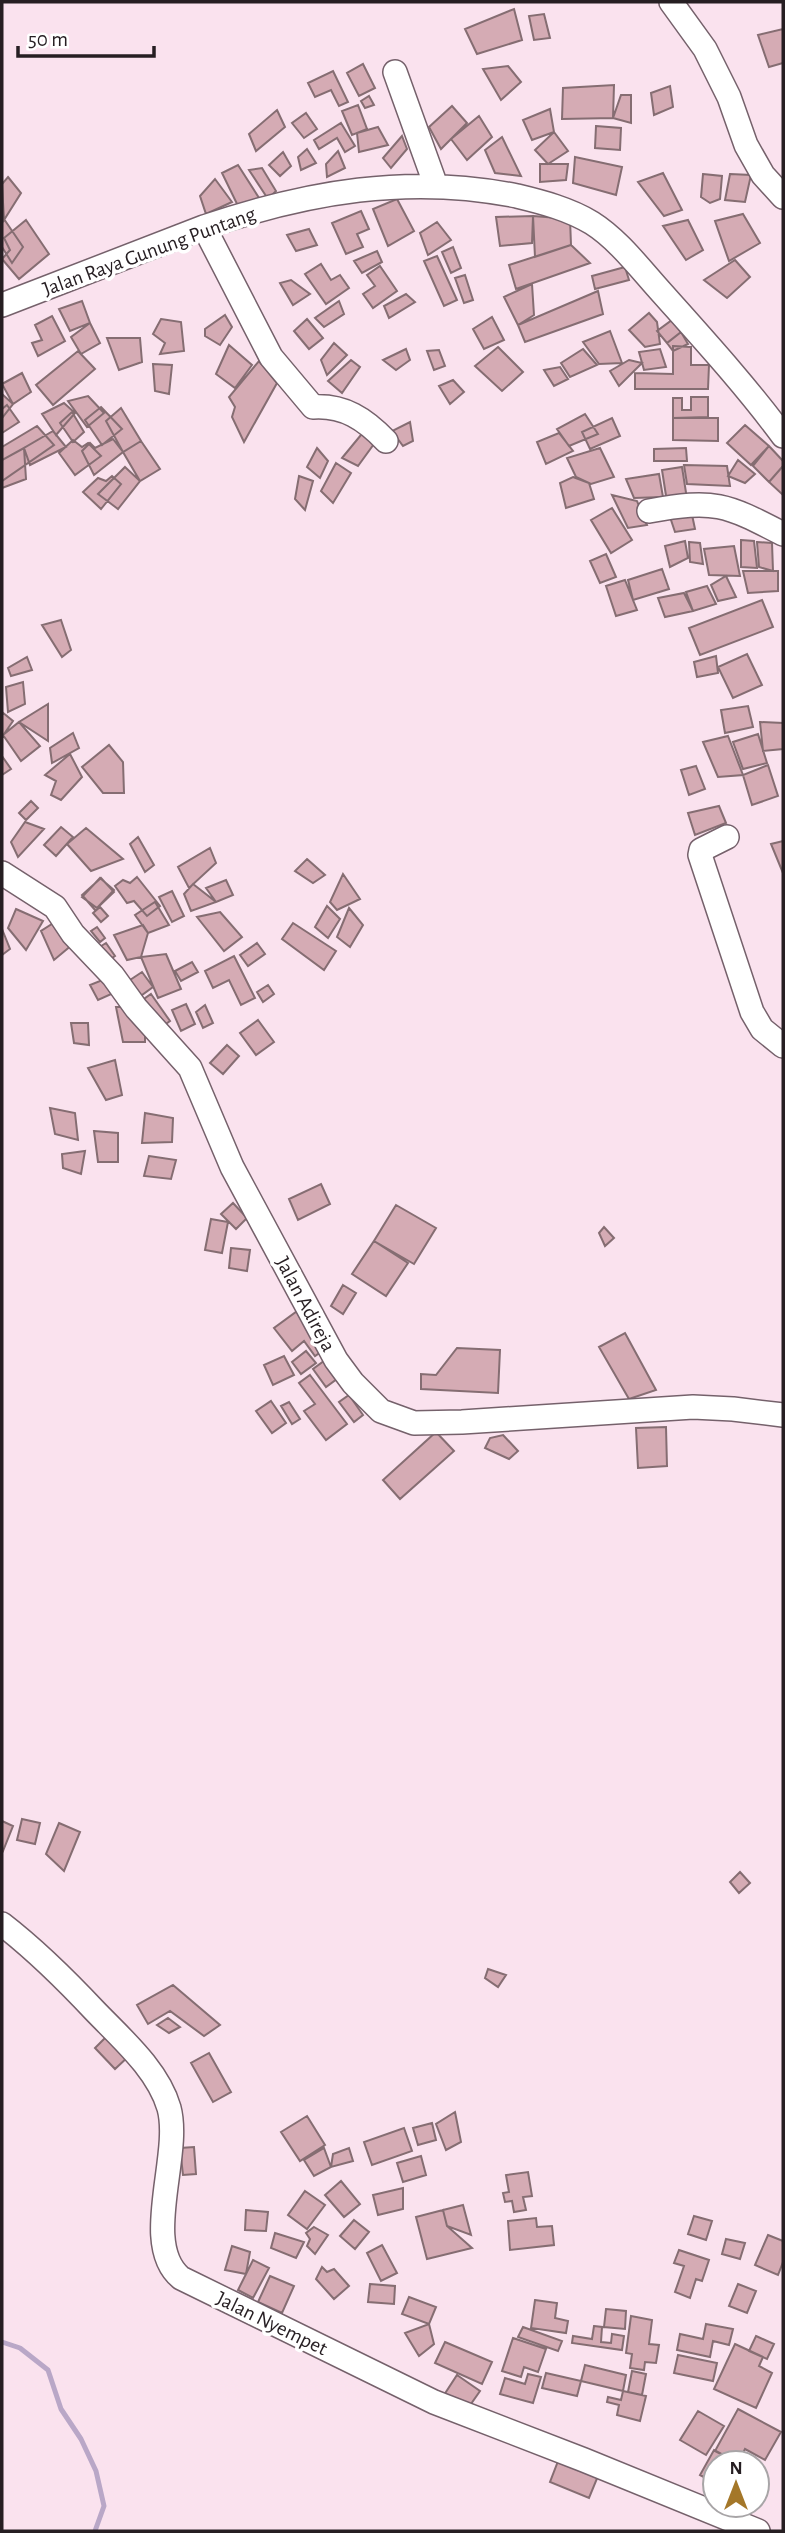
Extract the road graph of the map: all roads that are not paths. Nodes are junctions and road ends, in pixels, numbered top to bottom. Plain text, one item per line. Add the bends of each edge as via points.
1 (671, 2) edge
2 (395, 72) dead end
3 (436, 186) junction
4 (783, 197) edge
5 (204, 227) junction
6 (2, 305) edge
7 (783, 436) edge
8 (386, 441) dead end
9 (649, 511) dead end
10 (783, 534) edge
11 (727, 837) dead end
12 (2, 873) edge
13 (783, 1046) edge
14 (783, 1415) edge
15 (2, 1924) edge
16 (715, 2522) edge
17 (758, 2531) edge

1 - 4 street via 705,49 762,175
2 - 3 street
3 - 5 street, Jalan Raya Gunung Puntang via 368,187
3 - 7 street, Jalan Raya Gunung Puntang via 484,189 547,203 592,223 626,253
5 - 6 street, Jalan Raya Gunung Puntang
5 - 8 street via 276,365 313,407 331,406 361,419
9 - 10 street via 718,505
11 - 13 street via 701,850 700,855 752,1012
12 - 14 street, Jalan Adireja via 55,908 190,1068 232,1167 336,1360 381,1411 414,1423 693,1407
15 - 16 street, Jalan Nyempet via 39,1953 155,2078 169,2109 163,2248 170,2269 434,2402
16 - 17 street, Jalan Nyempet

